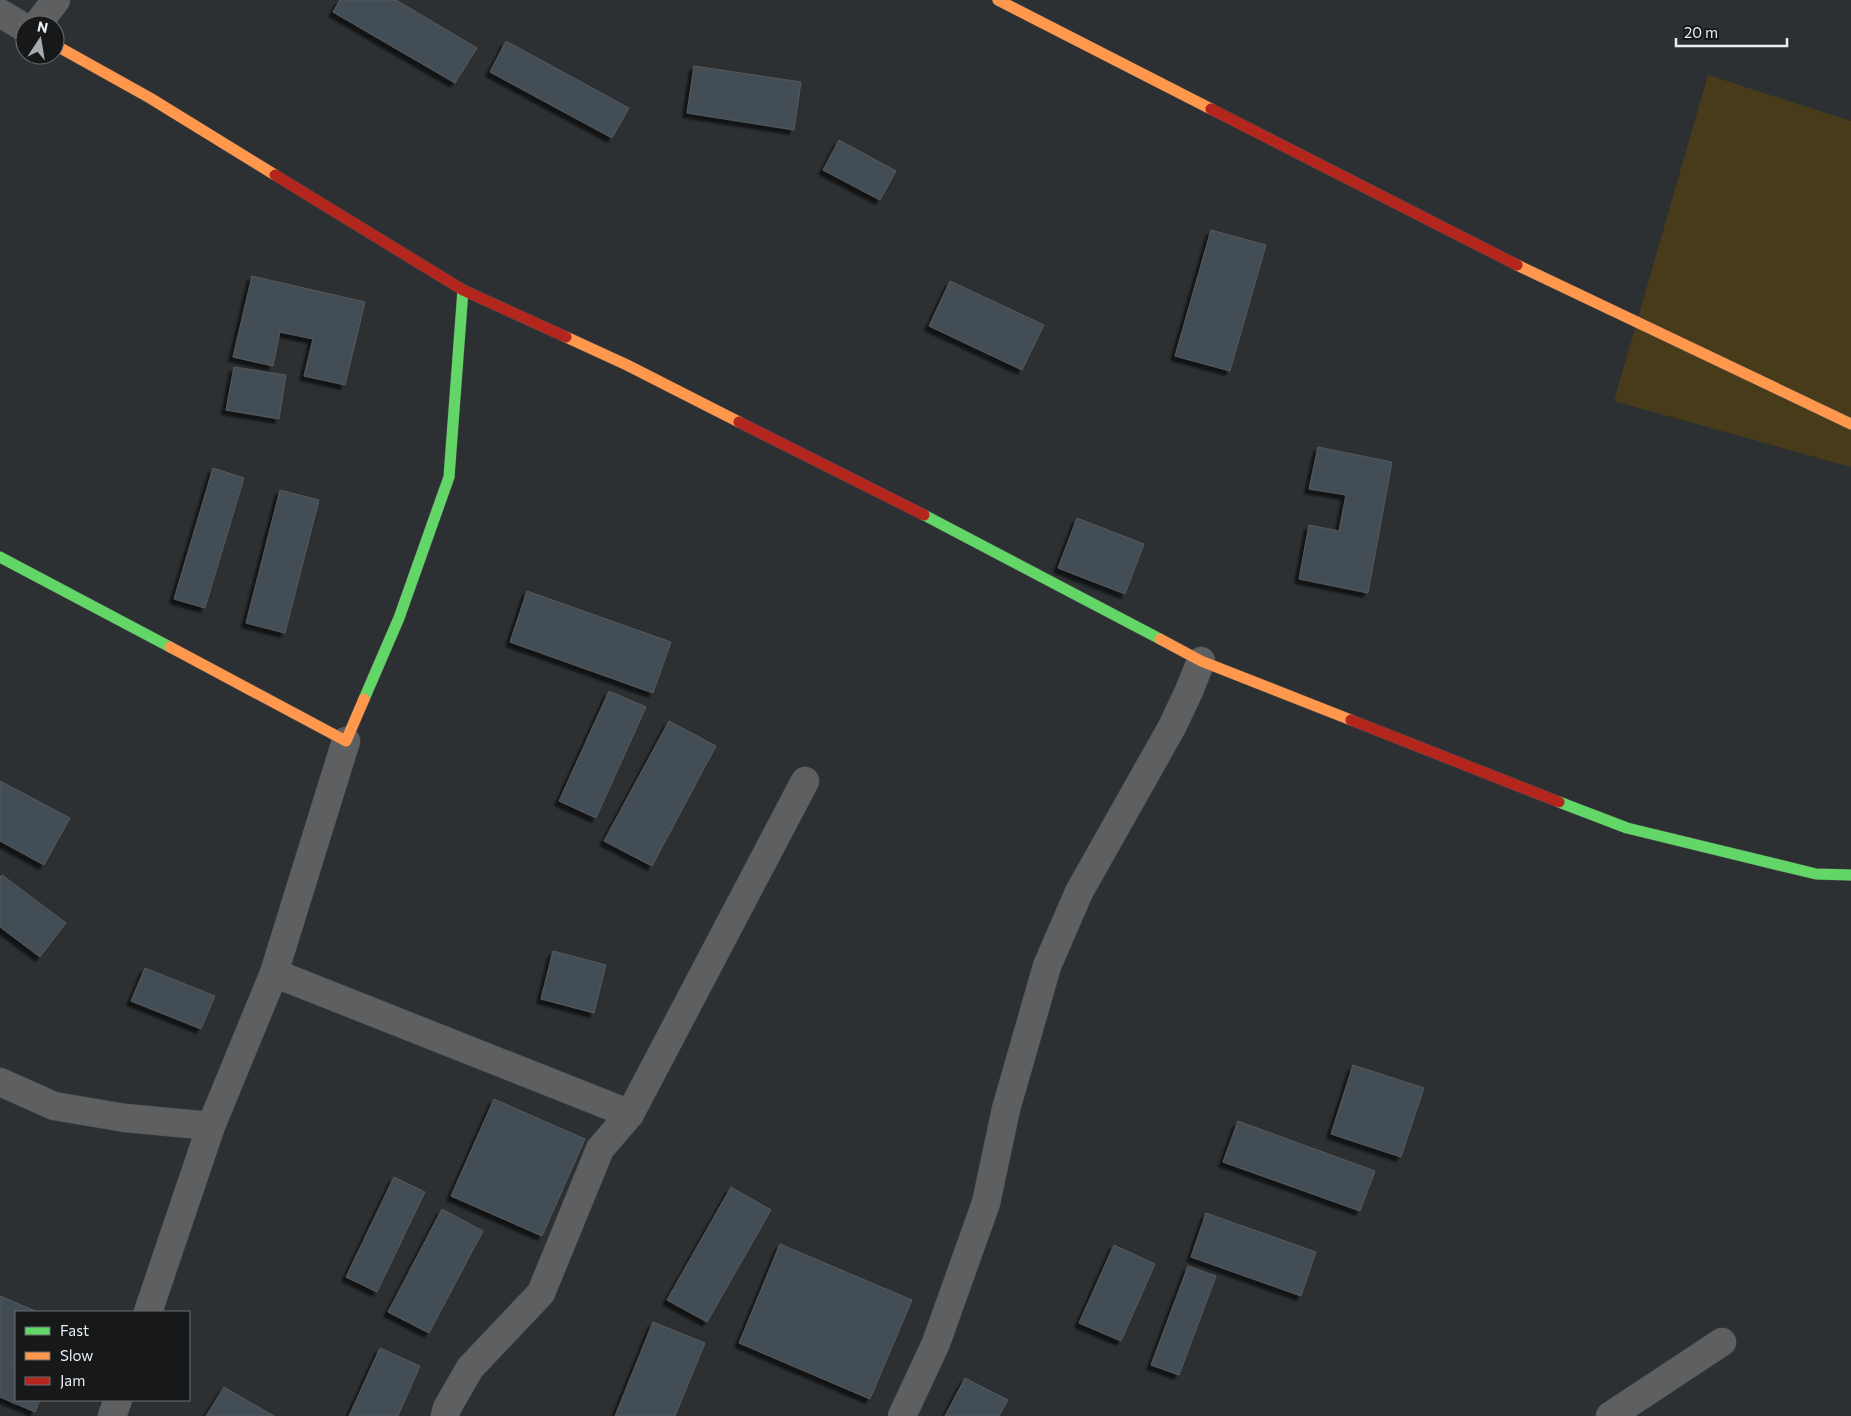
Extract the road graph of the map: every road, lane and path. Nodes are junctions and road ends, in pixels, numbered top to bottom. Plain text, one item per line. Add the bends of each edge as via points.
1 (56, 0) edge
2 (998, 0) edge
3 (0, 13) edge
4 (45, 15) edge
5 (15, 22) edge
6 (65, 51) edge
7 (463, 290) junction
8 (1851, 424) edge
9 (0, 557) edge
10 (1201, 661) junction
11 (346, 741) junction
12 (805, 781) dead end
13 (1851, 875) edge
14 (274, 973) junction
15 (0, 1082) edge
16 (630, 1114) junction
17 (211, 1126) junction
18 (148, 1311) edge
19 (1722, 1342) dead end
20 (118, 1401) edge
21 (112, 1416) edge
22 (445, 1416) edge
23 (902, 1416) edge
24 (1610, 1416) edge

1 - 4 street
2 - 8 street via 1504,259
3 - 5 street
6 - 7 street via 150,98
7 - 10 street via 636,370 971,539
7 - 11 street via 449,477 399,618
9 - 11 street
10 - 13 street via 1627,828 1816,874
10 - 23 street via 1172,727 1079,892 1047,966 1006,1108 986,1203 936,1343
11 - 14 street
12 - 16 street
14 - 16 street
14 - 17 street
15 - 17 street via 54,1106 125,1118
16 - 22 street via 600,1149 542,1293 470,1368
17 - 18 street
19 - 24 street
20 - 21 street

